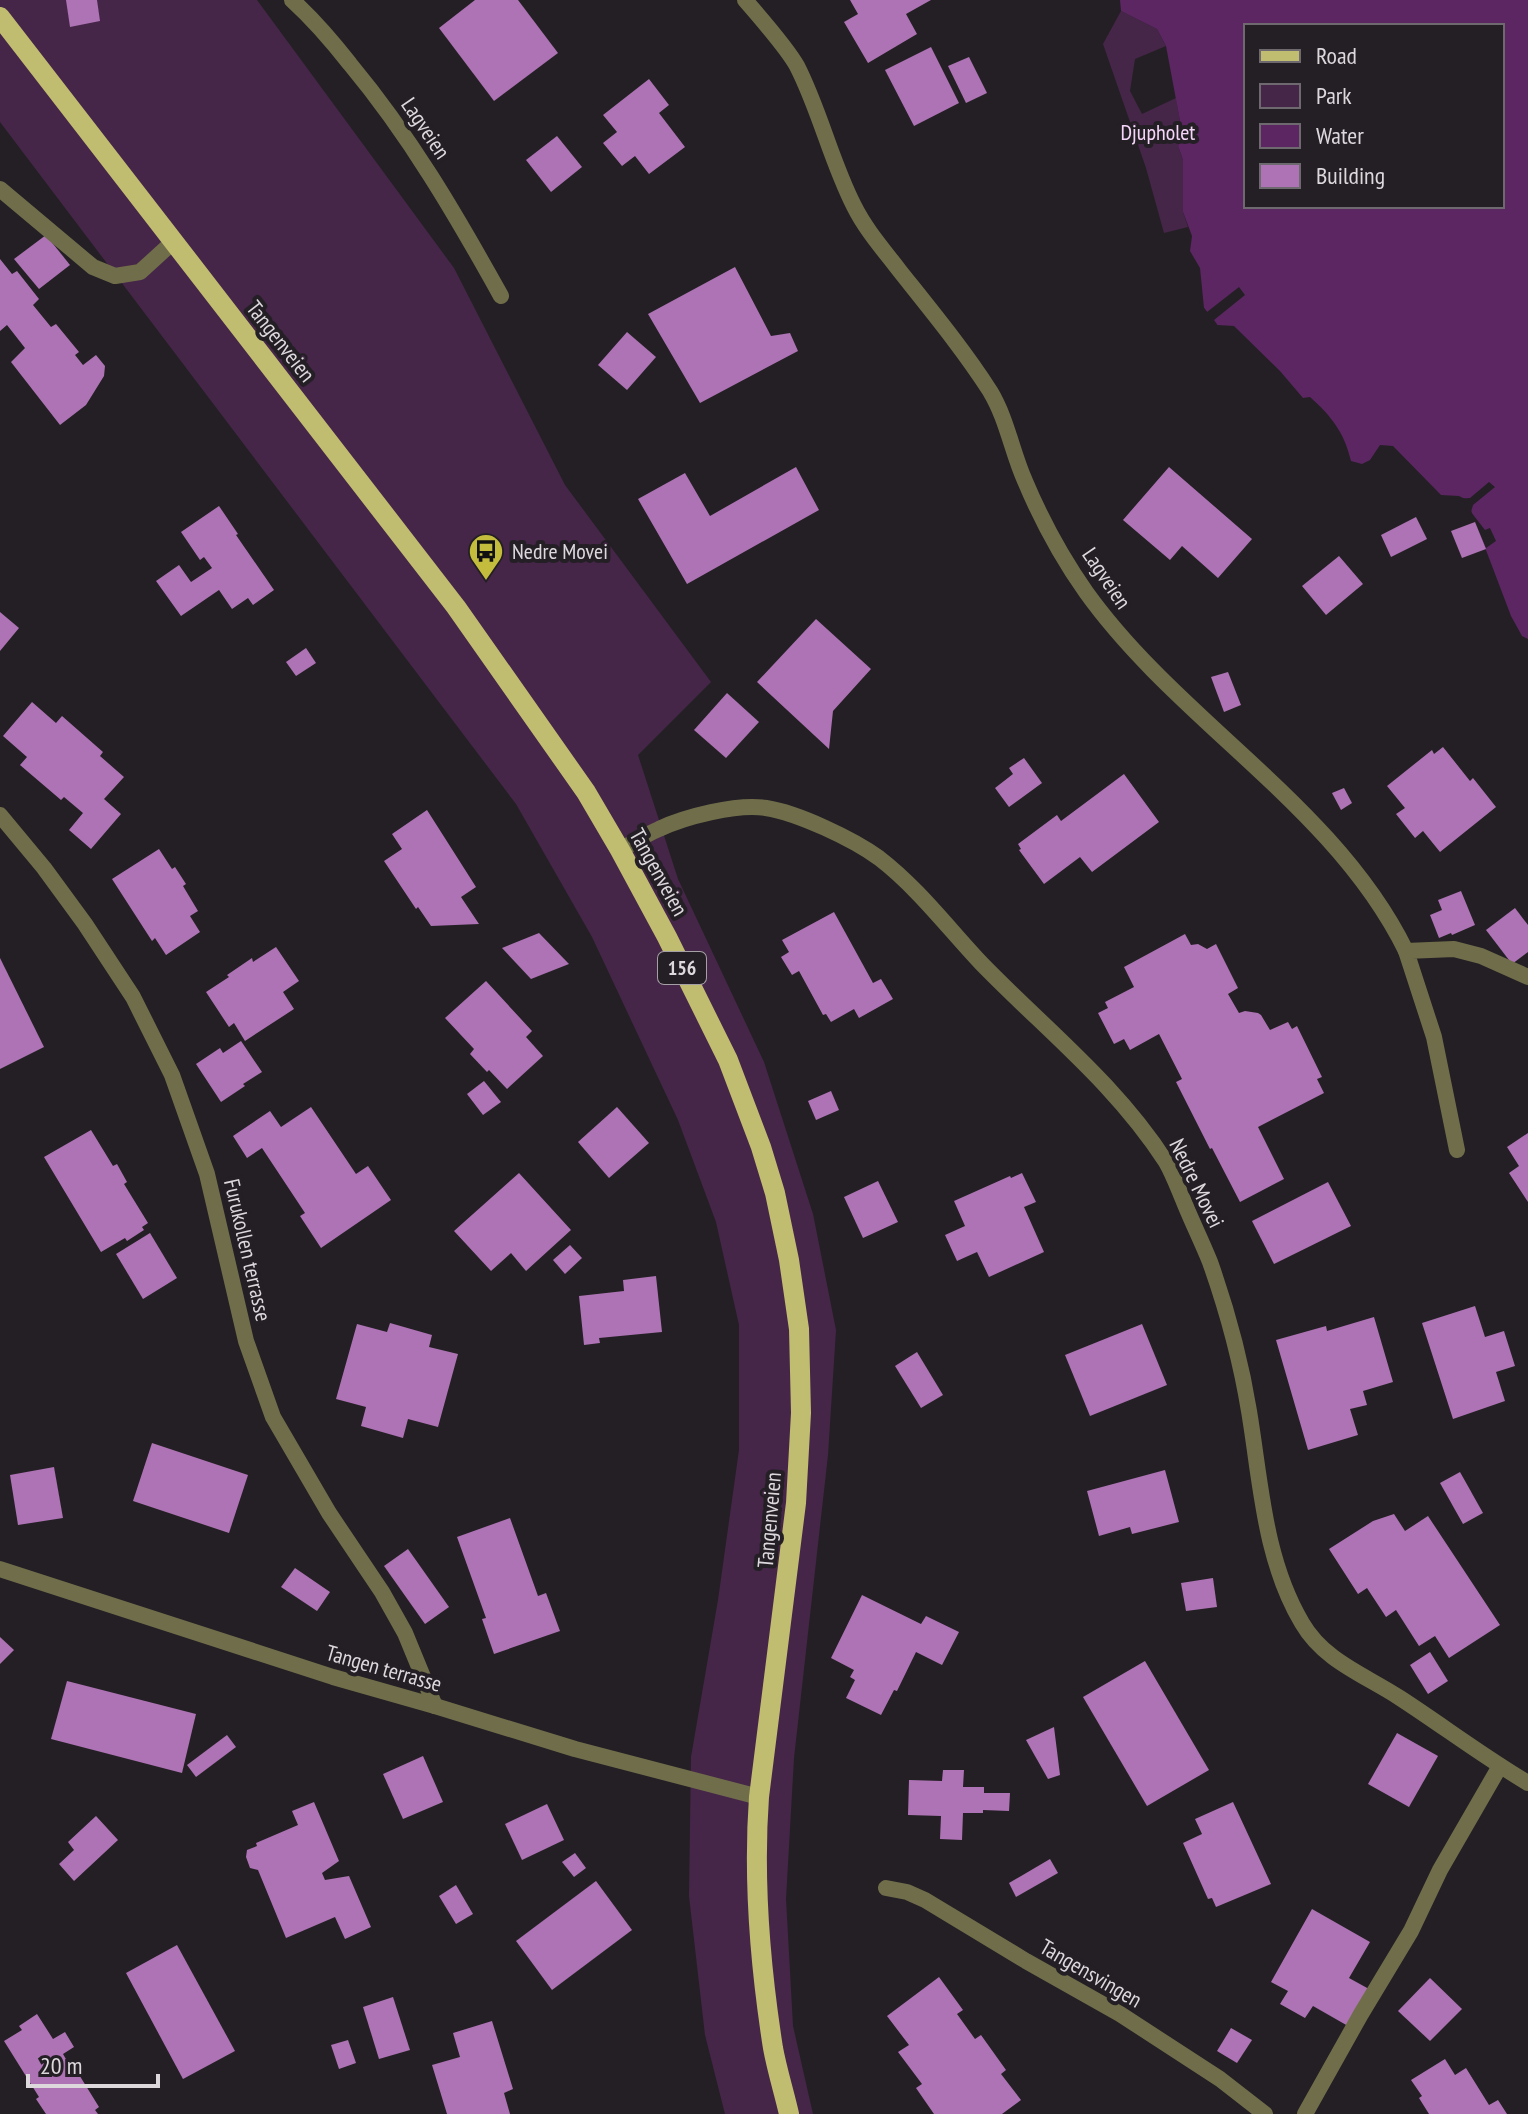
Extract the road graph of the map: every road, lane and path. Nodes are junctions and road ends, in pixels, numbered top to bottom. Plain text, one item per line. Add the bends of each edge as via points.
1 (292, 0) edge
2 (745, 0) edge
3 (0, 17) edge
4 (0, 189) edge
5 (173, 242) junction
6 (501, 296) dead end
7 (0, 815) edge
8 (620, 850) junction
9 (1406, 951) junction
10 (1528, 977) edge
11 (1457, 1150) dead end
12 (0, 1569) edge
13 (435, 1706) junction
14 (1500, 1766) junction
15 (1528, 1783) edge
16 (759, 1797) junction
17 (886, 1888) dead end
18 (789, 2114) edge
19 (1265, 2114) edge
20 (1305, 2114) edge

1 - 6 street, Lagveien via 380,99 421,158
2 - 9 street, Lagveien via 796,63 863,225 990,392 1045,524 1085,589 1111,624 1221,737 1311,820 1380,904
3 - 5 main road, Tangenveien / 156
4 - 5 street via 93,267 115,276 140,272
5 - 8 main road, Tangenveien / 156 via 456,607 586,792
7 - 13 street, Furukollen terrasse via 85,924 133,997 172,1075 207,1174 246,1341 273,1417 405,1633
8 - 14 street, Nedre Movei via 661,827 726,809 764,807 806,820 879,859 1094,1072 1168,1166 1210,1263 1248,1406 1274,1561 1304,1627 1329,1655
8 - 16 main road, Tangenveien / 156 via 728,1060 775,1193 791,1274 801,1399 796,1503
9 - 10 street via 1454,949
9 - 11 street, Lagveien via 1434,1037
12 - 13 street, Tangen terrasse
13 - 16 street, Tangen terrasse
14 - 15 street, Nedre Movei
14 - 20 street
16 - 18 main road, Tangenveien / 156 via 756,1879 764,1978
17 - 19 street, Tangensvingen via 925,1900 1120,2014

